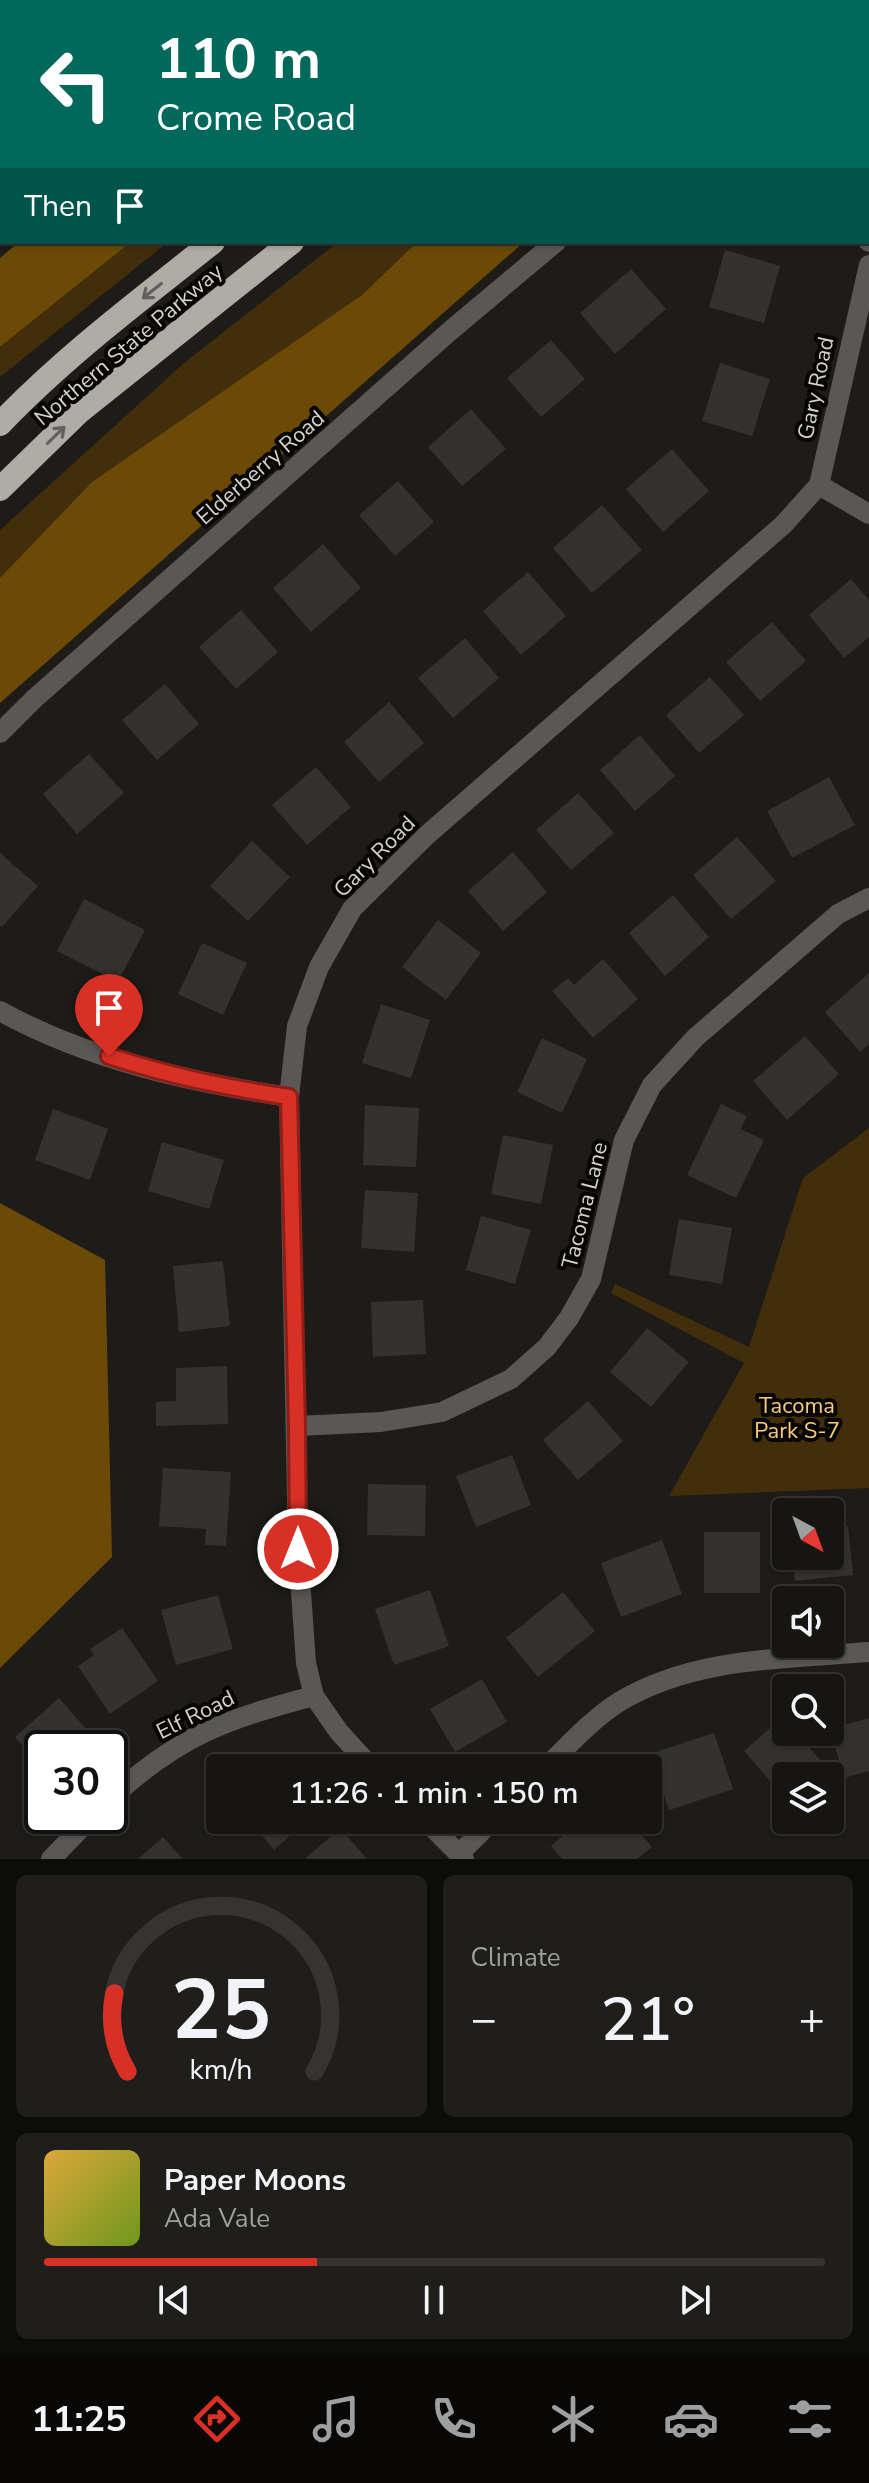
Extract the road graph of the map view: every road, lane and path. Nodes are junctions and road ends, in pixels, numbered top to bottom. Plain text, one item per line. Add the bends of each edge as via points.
1 (210, 244) edge
2 (289, 244) edge
3 (554, 244) edge
4 (869, 265) edge
5 (0, 424) edge
6 (819, 485) junction
7 (0, 489) edge
8 (869, 514) edge
9 (0, 733) edge
10 (869, 898) edge
11 (0, 1011) edge
12 (289, 1097) junction
13 (297, 1426) junction
14 (869, 1652) edge
15 (314, 1696) junction
16 (359, 1754) edge
17 (561, 1754) edge
18 (128, 1784) edge
19 (75, 1834) edge
20 (439, 1834) edge
21 (481, 1834) edge
22 (461, 1856) edge
23 (51, 1859) edge

1 -> 5 highway, Northern State Parkway
7 -> 2 highway, Northern State Parkway via 80,411
3 - 9 street, Elderberry Road
4 - 6 street, Gary Road
6 - 8 street
6 - 12 street, Gary Road via 783,525 427,835 352,909 319,967 297,1026
10 - 13 street, Tacoma Lane via 838,914 695,1038 652,1085 624,1140 591,1279 547,1347 511,1379 442,1412 381,1422
11 - 12 street via 159,1073
12 - 13 street, Gary Road
13 - 15 street, Gary Road via 298,1549 306,1663
14 - 17 street via 706,1668 662,1680 616,1704
15 - 16 street, Gary Road
15 - 18 street, Elf Road via 221,1723 160,1756
19 - 23 street
20 - 22 street
21 - 22 street

